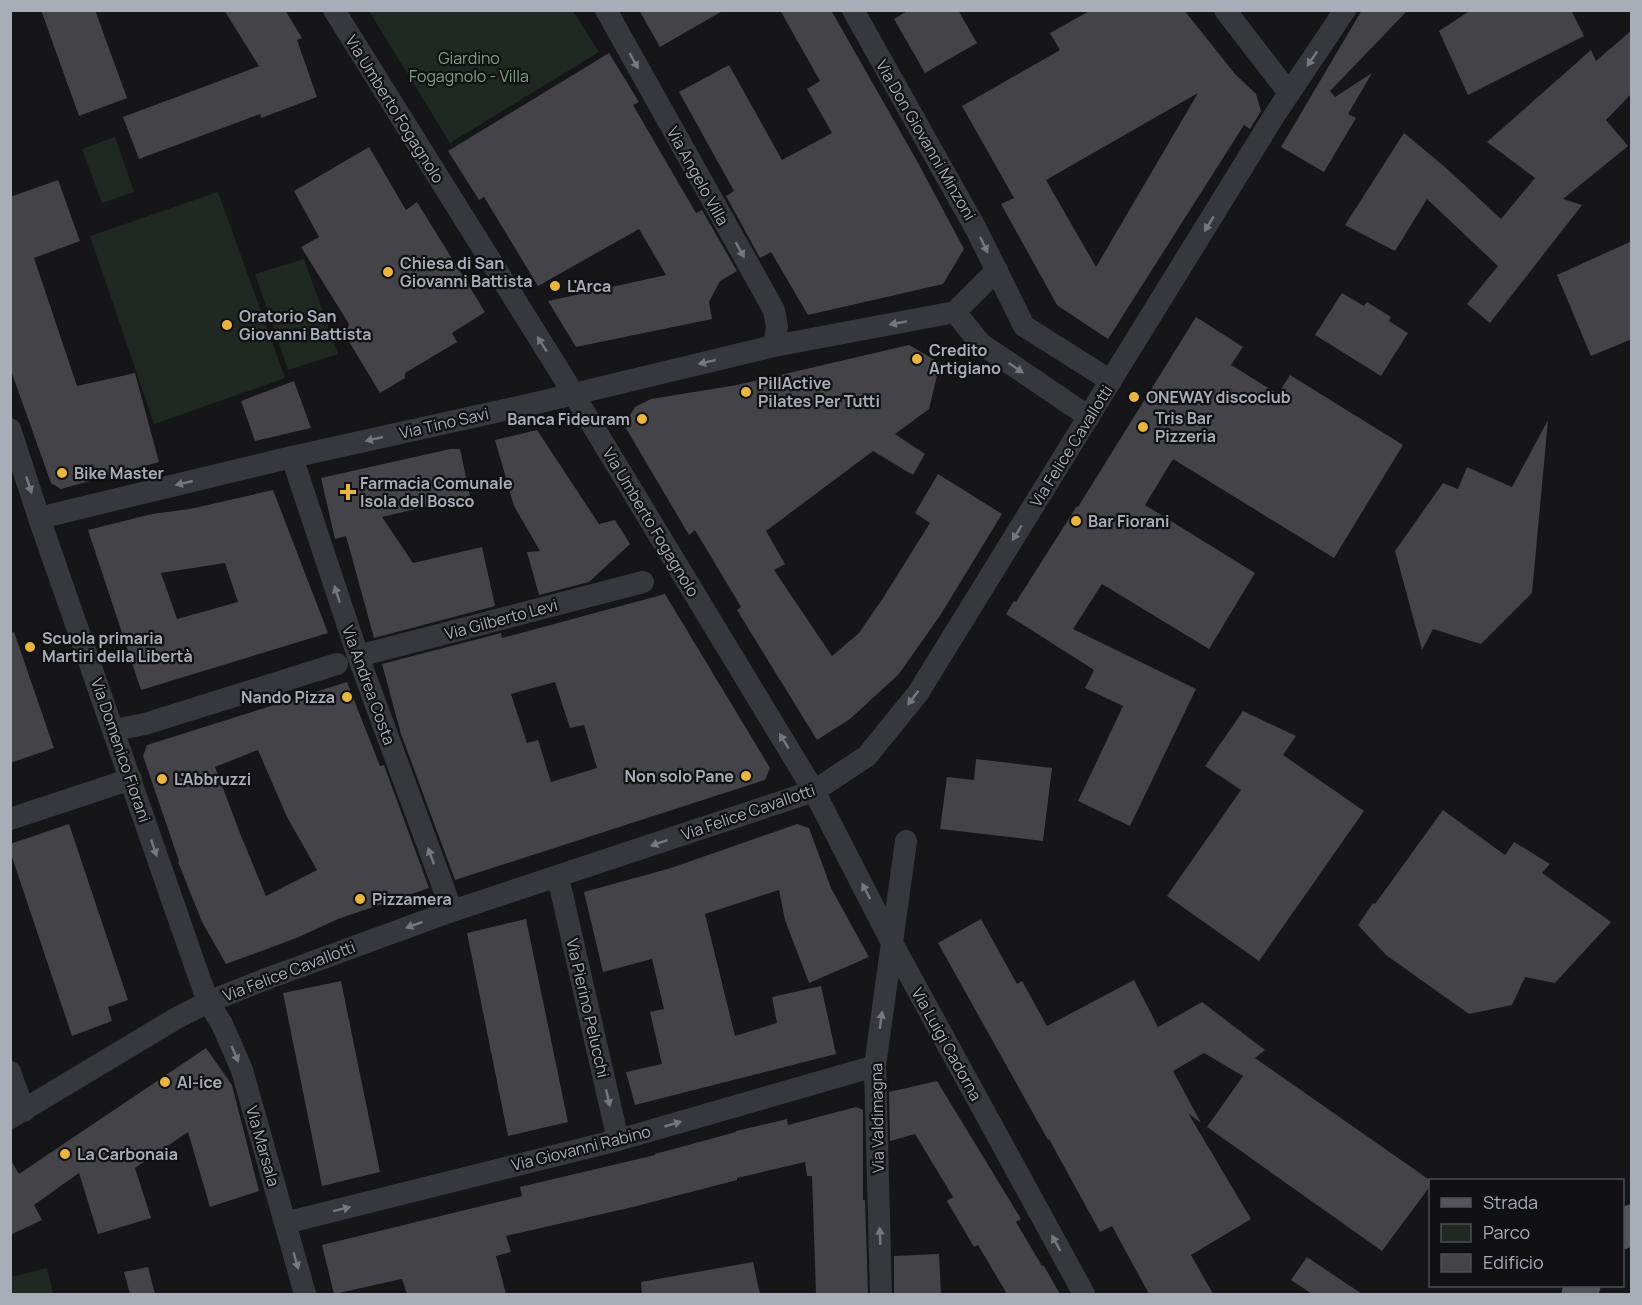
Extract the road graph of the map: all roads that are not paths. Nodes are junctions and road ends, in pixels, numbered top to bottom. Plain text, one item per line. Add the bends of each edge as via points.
1 (334, 10) edge
2 (606, 10) edge
3 (853, 10) edge
4 (1225, 10) edge
5 (1345, 10) edge
6 (1289, 93) junction
7 (997, 270) junction
8 (955, 312) junction
9 (774, 346) junction
10 (1111, 381) junction
11 (573, 394) junction
12 (1089, 417) junction
13 (10, 429) edge
14 (292, 457) junction
15 (39, 518) junction
16 (643, 582) dead end
17 (348, 660) junction
18 (114, 730) junction
19 (131, 779) junction
20 (814, 791) junction
21 (10, 819) edge
22 (906, 841) dead end
23 (558, 877) junction
24 (452, 911) junction
25 (892, 943) junction
26 (208, 1002) junction
27 (875, 1066) junction
28 (10, 1071) edge
29 (17, 1114) edge
30 (618, 1140) junction
31 (285, 1223) junction
32 (305, 1294) edge
33 (881, 1294) edge
34 (1084, 1294) edge

11 -> 1 street, Via Umberto Fogagnolo
2 -> 9 street, Via Angelo Villa via 774,310
3 -> 7 street, Via Don Giovanni Minzoni
4 - 6 street
5 -> 6 street, Via Felice Cavallotti
6 -> 10 street, Via Felice Cavallotti
7 - 8 street
7 - 10 street, Via Don Giovanni Minzoni via 1024,326
8 -> 9 street, Via Tino Savi
8 -> 12 street via 980,343
9 -> 11 street, Via Tino Savi
10 - 12 street, Via Felice Cavallotti
11 -> 14 street, Via Tino Savi
20 -> 11 street, Via Umberto Fogagnolo
12 -> 20 street, Via Felice Cavallotti via 918,693 867,756
13 -> 15 street, Via Domenico Fiorani
14 -> 15 street, Via Tino Savi
17 -> 14 street, Via Andrea Costa
15 - 18 street, Via Domenico Fiorani
16 - 17 street, Via Gilberto Levi
17 - 18 street, Via Gilberto Levi via 145,724
24 -> 17 street, Via Andrea Costa
18 - 19 street, Via Domenico Fiorani
19 - 21 street
19 -> 26 street, Via Domenico Fiorani
20 -> 23 street, Via Felice Cavallotti
25 -> 20 street, Via Luigi Cadorna
22 - 25 street, Via Valdimagna
23 - 24 street, Via Felice Cavallotti
23 -> 30 street, Via Pierino Pelucchi
24 -> 26 street, Via Felice Cavallotti
27 -> 25 street, Via Valdimagna
34 -> 25 street, Via Luigi Cadorna
26 - 29 street, Via Felice Cavallotti
26 -> 31 street, Via Marsala via 242,1070
30 -> 27 street, Via Giovanni Rabino
33 -> 27 street, Via Valdimagna
28 - 29 street
31 -> 30 street, Via Giovanni Rabino
31 -> 32 street, Via Marsala

